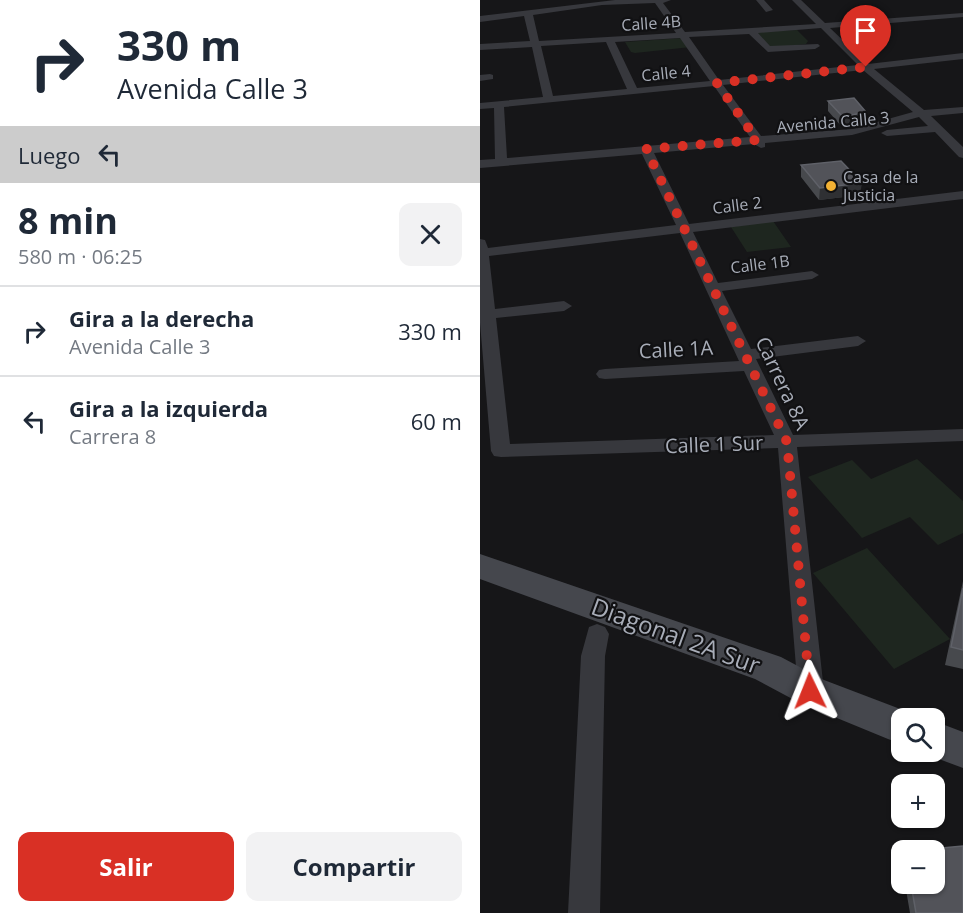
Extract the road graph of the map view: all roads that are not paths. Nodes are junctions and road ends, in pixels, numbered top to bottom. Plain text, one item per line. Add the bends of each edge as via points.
1 (667, 0) edge
2 (760, 0) edge
3 (795, 0) edge
4 (658, 1) edge
5 (769, 9) dead end
6 (528, 13) junction
7 (963, 15) edge
8 (480, 19) edge
9 (824, 26) junction
10 (751, 31) junction
11 (683, 36) junction
12 (610, 41) junction
13 (536, 45) junction
14 (815, 46) dead end
15 (480, 47) edge
16 (963, 56) edge
17 (866, 67) junction
18 (717, 83) junction
19 (634, 92) junction
20 (549, 100) junction
21 (499, 104) junction
22 (480, 106) edge
23 (963, 110) edge
24 (919, 114) junction
25 (902, 120) junction
26 (938, 128) junction
27 (920, 130) junction
28 (759, 142) junction
29 (648, 152) junction
30 (963, 154) edge
31 (501, 162) junction
32 (480, 164) edge
33 (480, 170) edge
34 (963, 195) edge
35 (684, 228) junction
36 (480, 250) edge
37 (812, 275) dead end
38 (713, 288) junction
39 (564, 306) dead end
40 (484, 315) edge
41 (858, 341) dead end
42 (748, 360) junction
43 (605, 374) dead end
44 (487, 390) edge
45 (963, 435) edge
46 (787, 442) junction
47 (480, 566) edge
48 (597, 634) dead end
49 (810, 691) junction
50 (891, 723) edge
51 (945, 743) edge
52 (963, 750) edge
53 (584, 913) edge

1 - 4 street
2 - 5 street
3 - 9 street
4 - 6 street via 602,3
4 - 11 street
6 - 8 street
6 - 13 street
7 - 9 street, Calle 4B
9 - 10 street, Calle 4B
9 - 17 street
10 - 11 street, Calle 4B
10 - 14 street via 768,49
11 - 12 street, Calle 4B
11 - 18 street
12 - 13 street, Calle 4B
12 - 19 street
13 - 15 street, Calle 4B
13 - 20 street
16 - 17 street, Calle 4
17 - 18 street, Calle 4
17 - 24 street
18 - 19 street, Calle 4
18 - 28 street
19 - 20 street, Calle 4
20 - 21 street, Calle 4
21 - 22 street, Calle 4
21 - 31 street
23 - 24 street, Avenida Calle 3
24 - 25 street, Avenida Calle 3
24 - 26 street
25 - 27 street via 919,124
25 - 28 street, Avenida Calle 3 via 852,132
26 - 27 street, Avenida Calle 3
26 - 30 street
27 - 28 street, Avenida Calle 3
28 - 29 street, Avenida Calle 3
29 - 31 street, Avenida Calle 3
29 - 33 street, Avenida Calle 3
29 - 35 street, Carrera 8A
31 - 32 street, Avenida Calle 3
34 - 35 street, Calle 2
35 - 36 street, Calle 2
35 - 38 street, Carrera 8A
36 - 40 street
37 - 38 street, Calle 1B
38 - 42 street, Carrera 8A
39 - 40 street
40 - 44 street
41 - 42 street, Calle 1A
42 - 43 street, Calle 1A
42 - 46 street, Carrera 8A
44 - 46 street, Calle 1 Sur via 501,451
45 - 46 street, Calle 1 Sur
46 - 49 street, Carrera 8A
47 - 49 main road, Diagonal 2A Sur via 768,668
48 - 53 street
49 - 50 main road, Diagonal 2A Sur
51 - 52 main road

